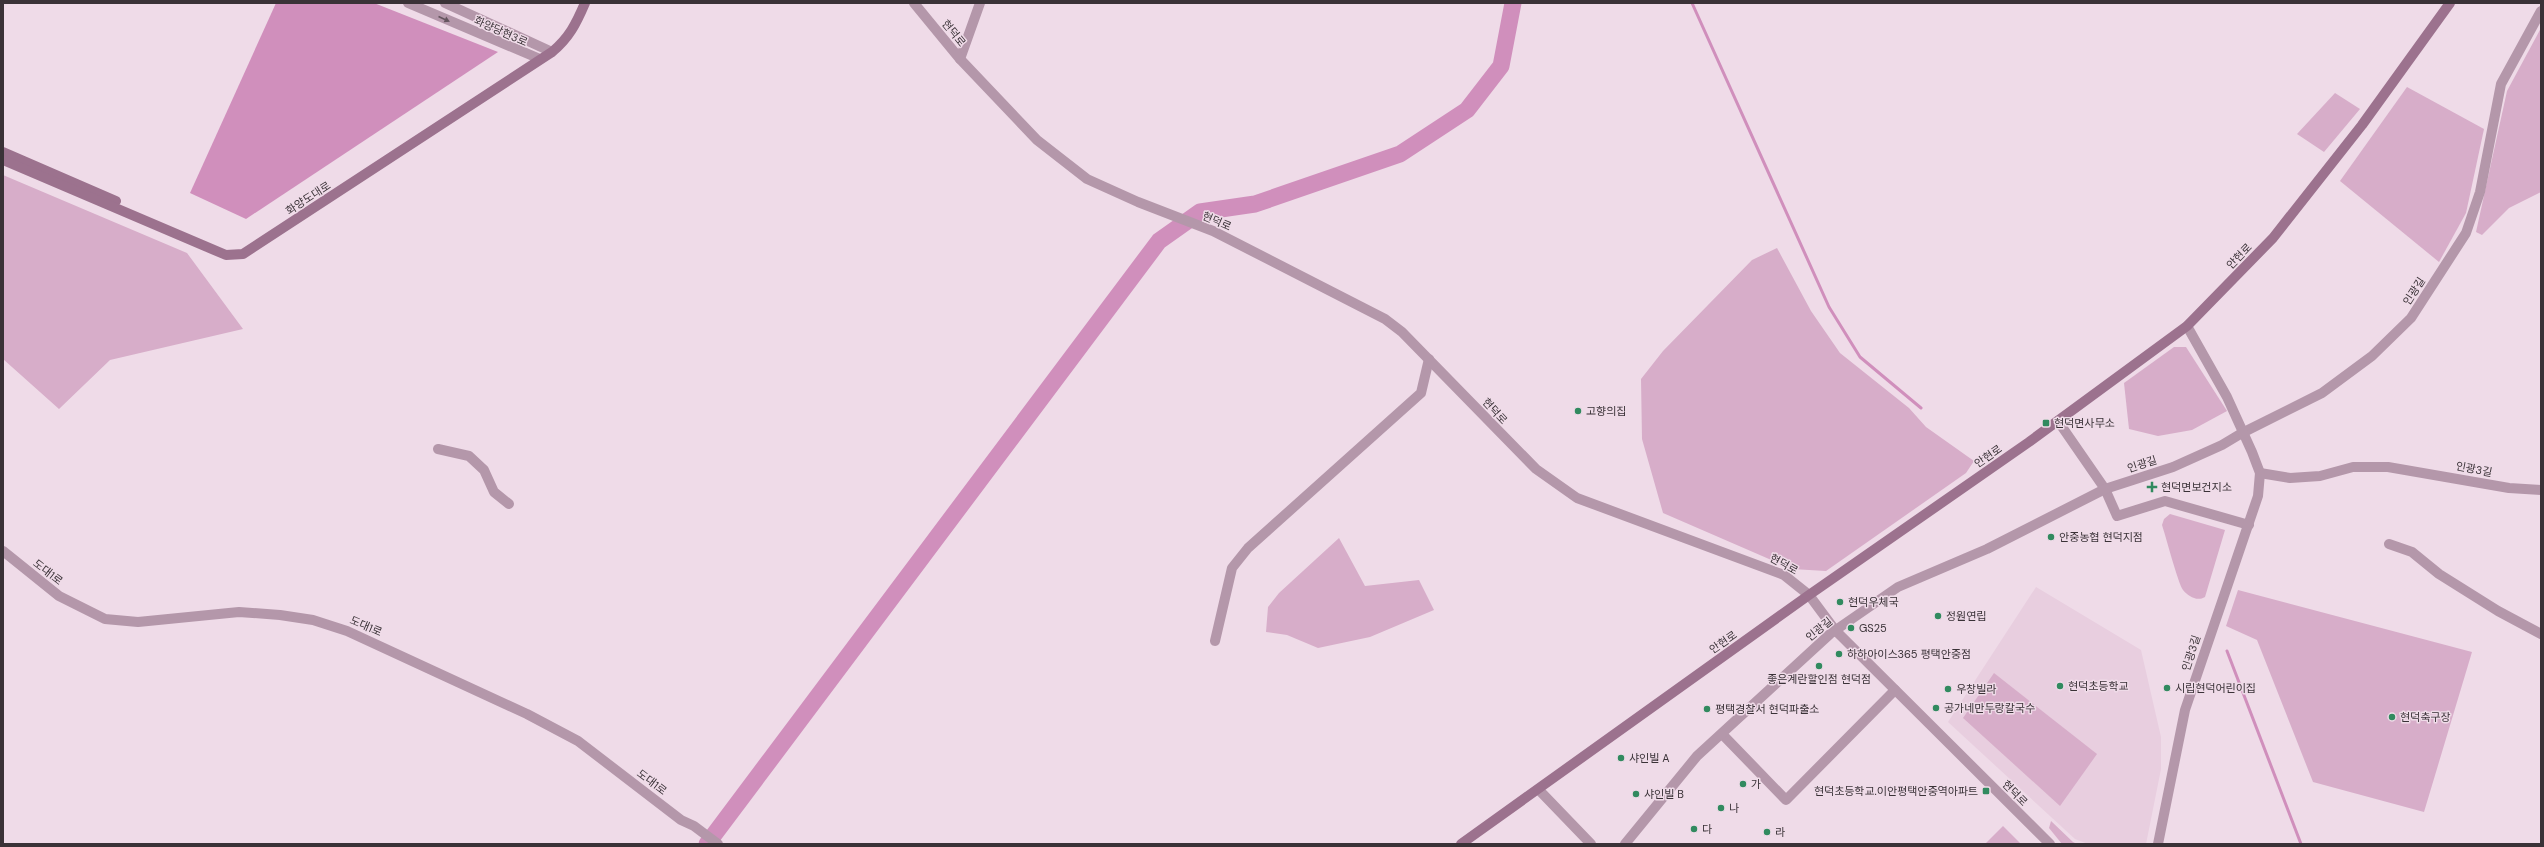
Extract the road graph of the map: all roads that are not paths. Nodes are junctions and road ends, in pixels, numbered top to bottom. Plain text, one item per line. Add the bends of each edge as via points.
1 (408, 3) edge
2 (445, 3) edge
3 (578, 3) edge
4 (585, 3) edge
5 (914, 3) edge
6 (980, 3) edge
7 (2450, 3) edge
8 (2541, 12) edge
9 (549, 51) junction
10 (537, 59) junction
11 (960, 59) junction
12 (3, 152) edge
13 (3, 160) edge
14 (2187, 326) junction
15 (1429, 359) junction
16 (2058, 421) junction
17 (2242, 433) junction
18 (438, 449) dead end
19 (2260, 474) junction
20 (2105, 489) junction
21 (2541, 490) edge
22 (509, 504) dead end
23 (2249, 524) junction
24 (2389, 544) dead end
25 (3, 551) edge
26 (1809, 595) junction
27 (1836, 630) junction
28 (2541, 634) edge
29 (1215, 641) dead end
30 (1895, 690) junction
31 (1722, 734) junction
32 (1538, 790) junction
33 (718, 844) edge
34 (1461, 844) edge
35 (1591, 844) edge
36 (1625, 844) edge
37 (2050, 844) edge
38 (2158, 844) edge

1 -> 10 street, 화양당현3로
2 - 9 street, 화양당현3로
3 - 9 main road, 화양도대로 via 563,34
4 - 9 main road, 화양도대로 via 566,41
5 - 11 street, 현덕로
6 - 11 street
7 - 14 main road, 안현로 via 2362,125 2273,238
8 - 17 street, 인광길 via 2501,84 2480,192 2466,233 2411,318 2372,356 2322,393
9 - 10 main road, 화양도대로
10 - 12 main road, 화양도대로 via 236,252
10 - 13 main road, 화양도대로 via 252,250 235,256 226,255
11 - 15 street, 현덕로 via 1037,140 1072,168 1110,190 1213,231 1365,308 1402,332
14 - 16 main road, 안현로
14 - 17 street, 인광3길 via 2227,396
15 - 26 street, 현덕로 via 1536,469 1577,498 1659,530 1764,566 1784,575
15 - 29 street via 1421,393 1248,548 1232,568
16 - 20 street
16 - 26 main road, 안현로
17 - 19 street, 인광3길
17 - 20 street, 인광길 via 2173,467
18 - 22 street via 469,456 484,470 494,492
19 - 21 street, 인광3길 via 2290,478 2320,476 2353,467 2388,467 2509,488
19 - 23 street, 인광3길 via 2258,496
20 - 23 street via 2117,516 2165,501
20 - 27 street, 인광길 via 1987,549 1898,587
23 - 38 street, 인광3길 via 2185,710
24 - 28 street via 2412,552 2452,582
25 - 33 street, 도대1로 via 59,596 105,619 138,622 239,612 313,620 347,631 526,714 578,741 681,820 694,826
26 - 27 street, 현덕로
26 - 32 main road, 안현로
27 - 30 street, 현덕로
27 - 31 street, 인광길
30 - 31 street via 1786,800
30 - 37 street, 현덕로
31 - 36 street, 인광길 via 1697,756
32 - 34 main road, 안현로
32 - 35 street

